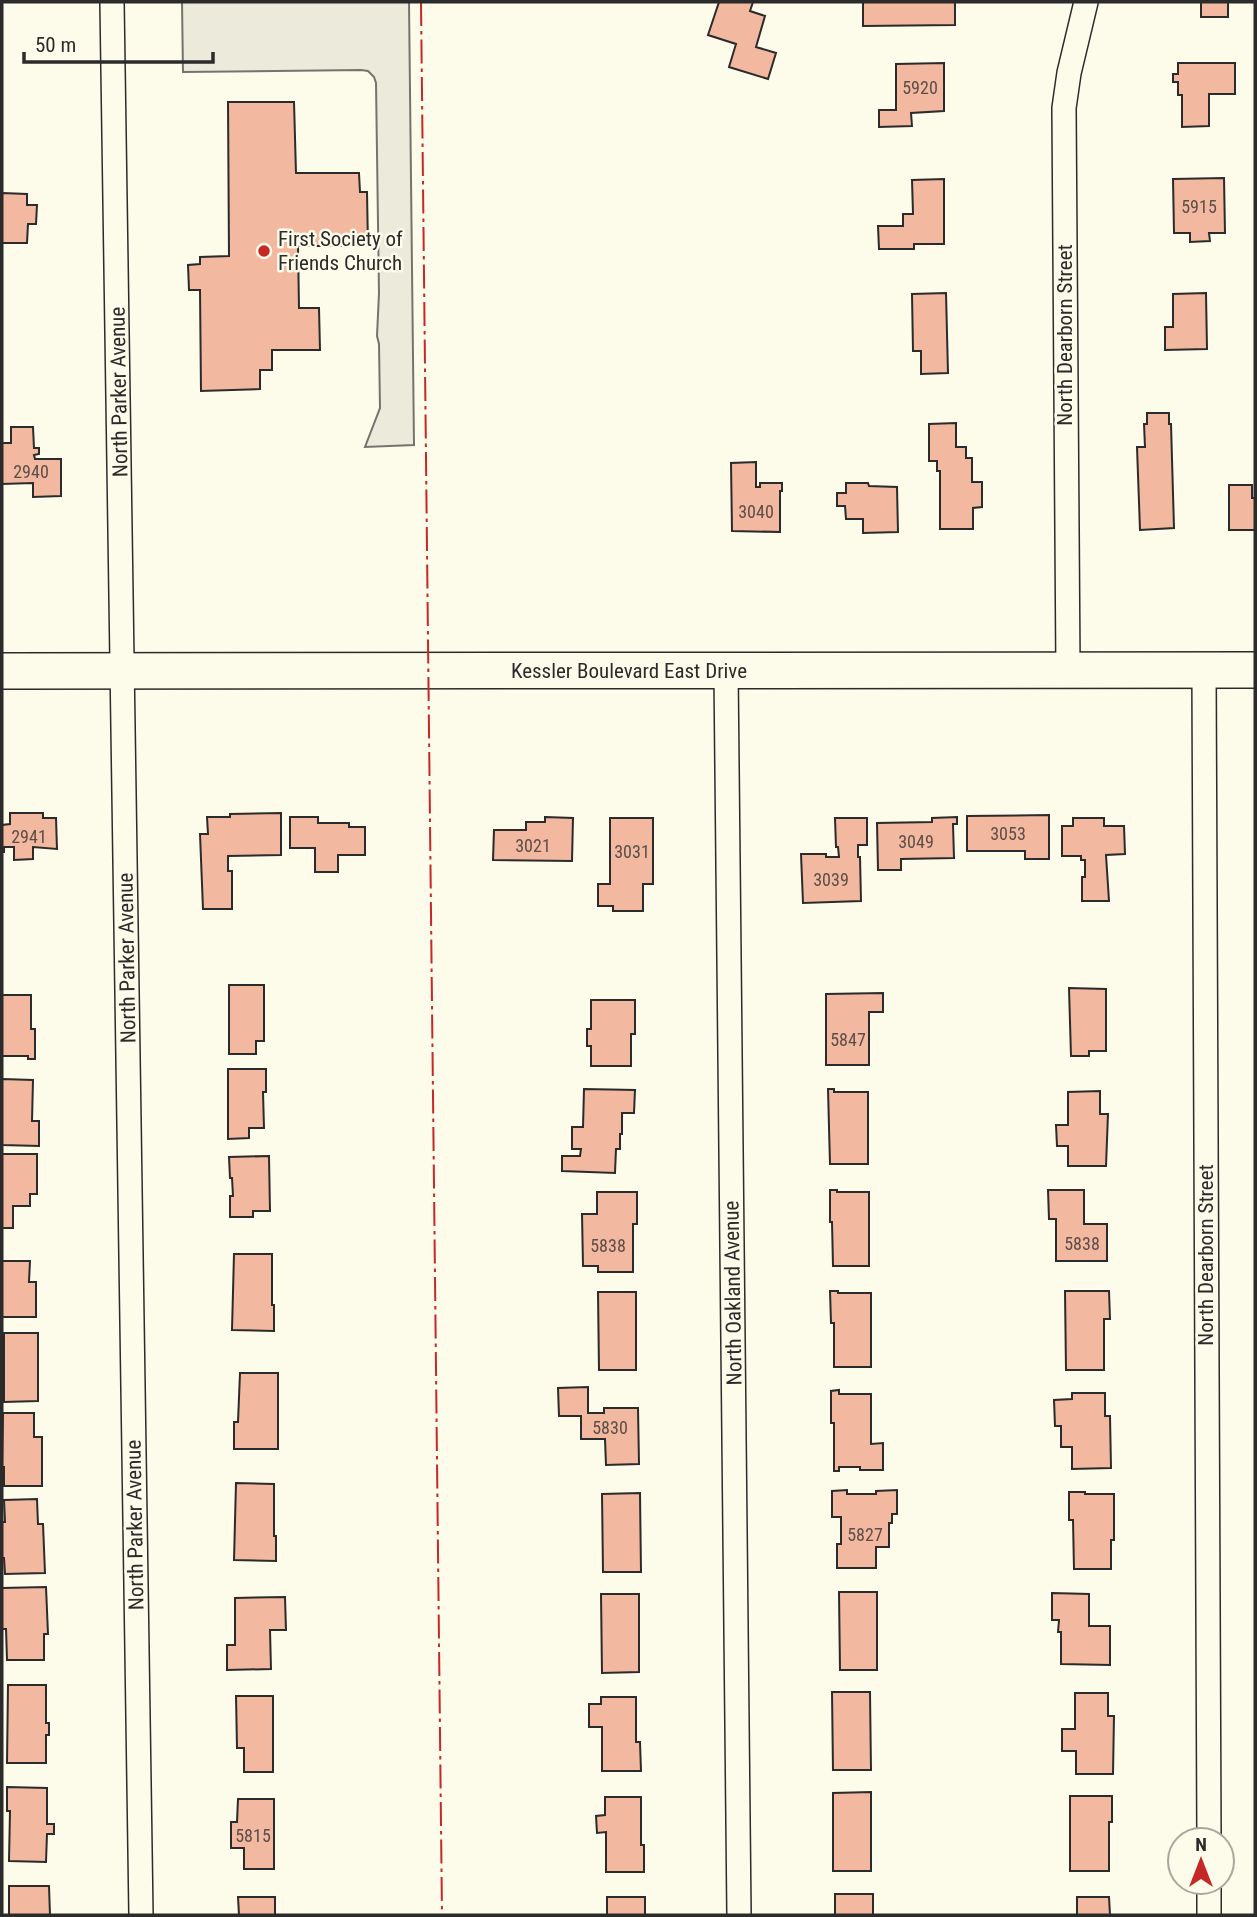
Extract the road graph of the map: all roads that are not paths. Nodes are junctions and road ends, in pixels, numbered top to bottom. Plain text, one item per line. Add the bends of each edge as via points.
1 (112, 2) edge
2 (1086, 2) edge
3 (1204, 670) junction
4 (1255, 670) edge
5 (2, 671) edge
6 (123, 671) junction
7 (726, 671) junction
8 (1068, 671) junction
9 (1209, 1826) edge
10 (1209, 1896) edge
11 (141, 1915) edge
12 (739, 1915) edge
13 (1209, 1915) edge

1 - 6 street, North Parker Avenue
2 - 8 street, North Dearborn Street via 1064,108
3 - 4 main road, Kessler Boulevard East Drive
3 - 8 main road, Kessler Boulevard East Drive
3 - 9 street, North Dearborn Street
5 - 6 main road, Kessler Boulevard East Drive
6 - 7 main road, Kessler Boulevard East Drive
6 - 11 street, North Parker Avenue
7 - 8 main road, Kessler Boulevard East Drive
7 - 12 street, North Oakland Avenue
10 - 13 street

